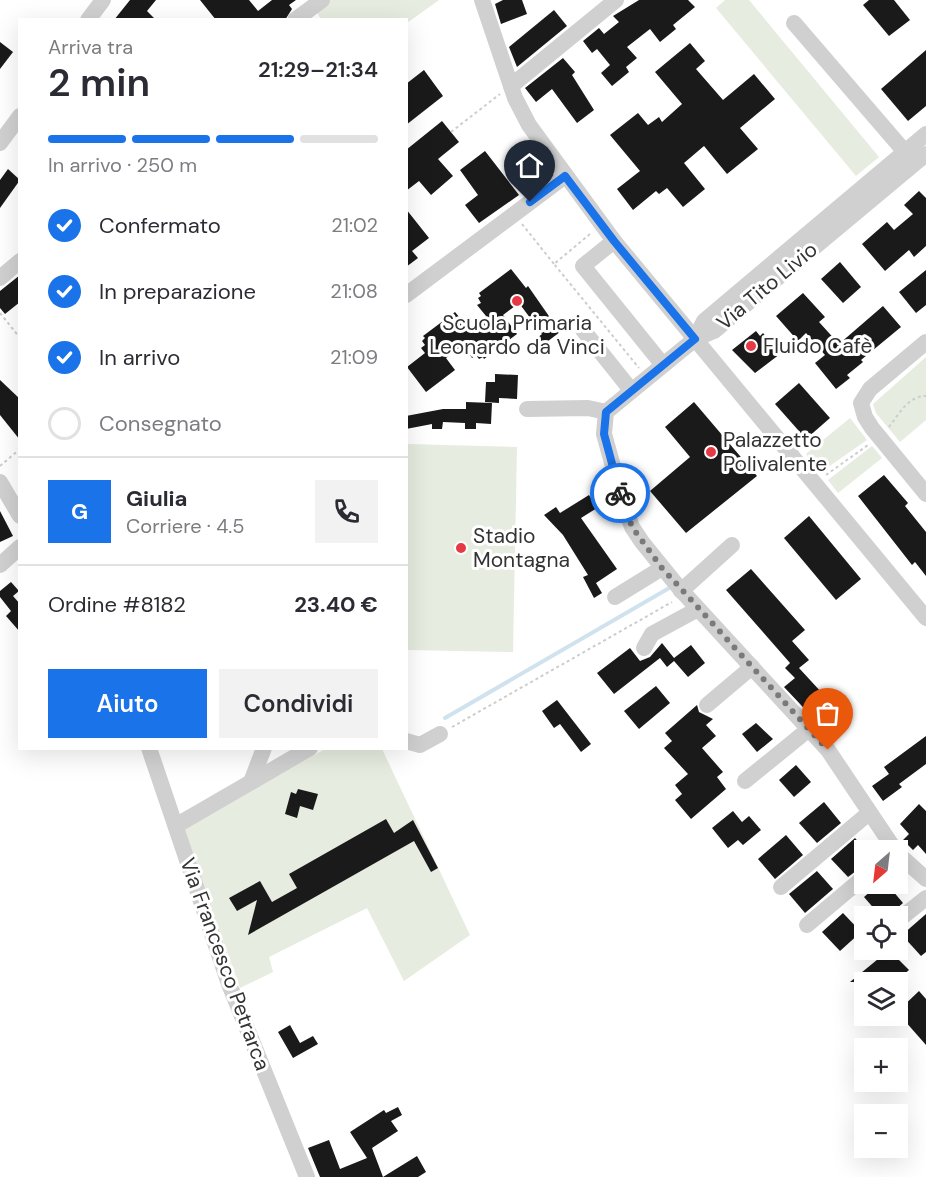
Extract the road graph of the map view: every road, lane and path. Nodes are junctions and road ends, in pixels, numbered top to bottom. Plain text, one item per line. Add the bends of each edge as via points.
1 (103, 0) edge
2 (322, 0) edge
3 (482, 0) edge
4 (616, 0) edge
5 (90, 18) edge
6 (298, 18) edge
7 (794, 23) dead end
8 (506, 89) junction
9 (18, 119) edge
10 (451, 132) dead end
11 (926, 134) edge
12 (0, 143) edge
13 (905, 152) junction
14 (925, 155) edge
15 (565, 176) junction
16 (870, 192) junction
17 (520, 220) dead end
18 (614, 241) junction
19 (18, 263) edge
20 (554, 264) dead end
21 (0, 278) edge
22 (408, 294) edge
23 (0, 313) edge
24 (583, 330) dead end
25 (18, 334) edge
26 (695, 339) junction
27 (926, 342) edge
28 (663, 365) junction
29 (631, 390) junction
30 (926, 396) edge
31 (527, 409) dead end
32 (606, 412) junction
33 (886, 430) dead end
34 (873, 441) dead end
35 (18, 451) edge
36 (0, 466) edge
37 (822, 478) dead end
38 (0, 482) edge
39 (926, 494) edge
40 (18, 514) edge
41 (732, 545) dead end
42 (662, 568) junction
43 (679, 595) junction
44 (615, 597) dead end
45 (698, 609) junction
46 (926, 618) edge
47 (644, 648) dead end
48 (752, 667) junction
49 (707, 705) dead end
50 (809, 729) junction
51 (440, 734) joint
52 (408, 742) edge
53 (150, 750) edge
54 (263, 750) edge
55 (306, 750) edge
56 (745, 781) dead end
57 (250, 782) junction
58 (869, 813) junction
59 (177, 825) junction
60 (888, 840) edge
61 (908, 863) edge
62 (926, 879) edge
63 (854, 886) edge
64 (781, 887) dead end
65 (926, 898) edge
66 (908, 912) edge
67 (807, 926) dead end
68 (307, 1177) edge

1 - 5 street
2 - 6 street
3 - 8 street
4 - 8 street
7 - 13 street
8 - 10 path
8 - 15 street
9 - 12 street
11 - 13 street, Via Tito Livio
13 - 16 street, Via Tito Livio
14 - 16 street, Via Tito Livio
15 - 18 street
15 - 22 street
16 - 26 street, Via Tito Livio via 714,331
17 - 20 path
18 - 26 street
18 - 28 street via 583,266
19 - 21 street
23 - 25 path
24 - 29 street
26 - 28 street, Via Tito Livio
26 - 46 street
27 - 39 street via 870,389 861,403 865,417
28 - 29 street, Via Tito Livio
29 - 32 street, Via Tito Livio
30 - 33 path via 908,402
31 - 32 street via 588,408
32 - 42 street via 604,434 624,506 632,527
34 - 37 path
35 - 36 path
38 - 40 street
41 - 43 street
42 - 43 street
42 - 44 street
43 - 45 street
43 - 51 path
45 - 47 street via 652,634
45 - 48 street
48 - 49 street
48 - 50 street
50 - 56 street
50 - 58 street via 846,773
51 - 52 street via 420,745
53 - 59 street, Via Francesco Petrarca
54 - 57 street
55 - 57 street
57 - 59 street
58 - 60 street
58 - 64 street
59 - 68 street, Via Francesco Petrarca via 229,984
61 - 62 street
63 - 67 street
65 - 66 street

